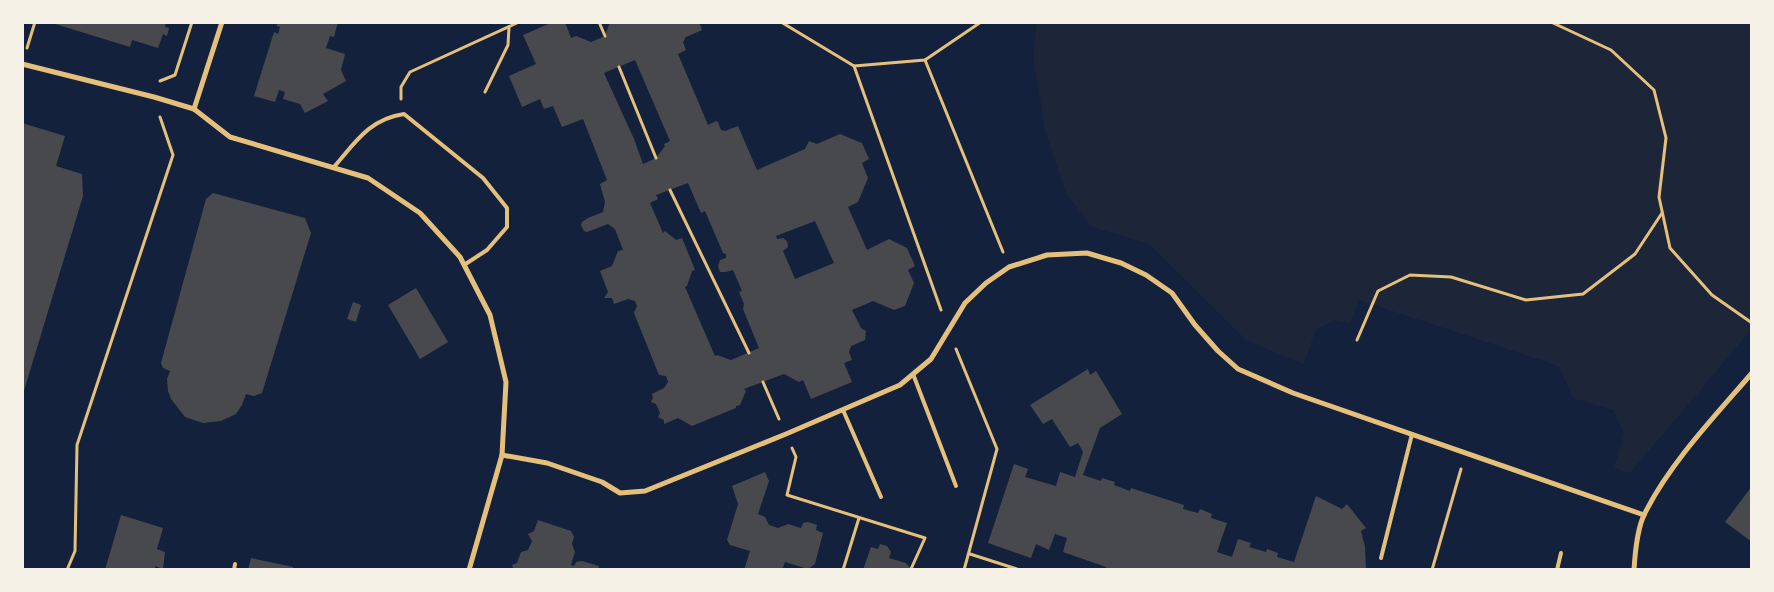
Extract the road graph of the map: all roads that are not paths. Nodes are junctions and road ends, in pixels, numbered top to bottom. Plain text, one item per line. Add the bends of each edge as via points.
1 (222, 22) edge
2 (22, 64) edge
3 (194, 109) junction
4 (333, 168) junction
5 (464, 265) junction
6 (913, 374) junction
7 (1751, 374) edge
8 (843, 410) junction
9 (1412, 434) junction
10 (502, 456) junction
11 (956, 486) dead end
12 (881, 496) dead end
13 (1644, 515) junction
14 (1561, 553) dead end
15 (1381, 558) dead end
16 (235, 564) dead end
17 (234, 570) edge
18 (469, 570) edge
19 (1558, 570) edge
20 (1634, 570) edge

1 - 3 street
2 - 3 street
3 - 4 street via 230,137
4 - 5 street via 368,178 420,214
4 - 5 lane via 367,129 390,116 404,114 483,178 507,208 508,228 487,250
5 - 10 street via 490,315 506,382
6 - 8 street via 900,386
6 - 9 street via 931,359 965,303 986,282 1009,267 1047,255 1087,253 1121,263 1172,293 1195,325 1238,368 1293,393
6 - 11 lane
7 - 13 street via 1673,468
8 - 10 street via 646,491 620,493 602,482 547,463
8 - 12 lane
9 - 13 street
9 - 15 lane
10 - 18 street
13 - 20 street via 1634,552
14 - 19 lane
16 - 17 lane

